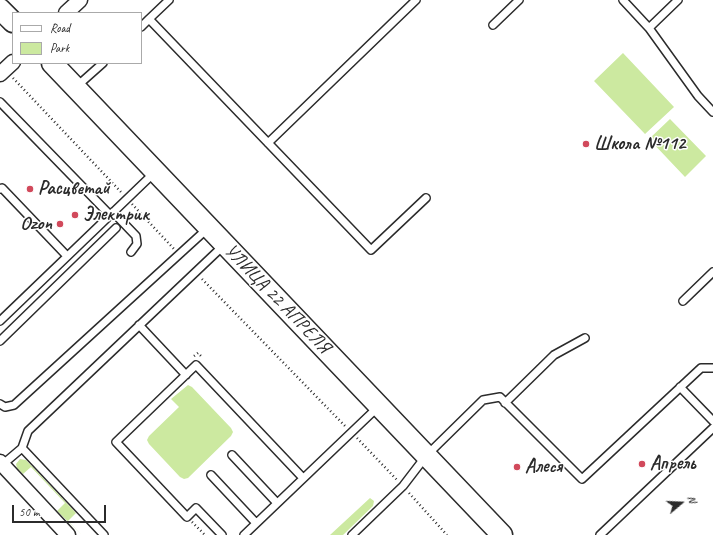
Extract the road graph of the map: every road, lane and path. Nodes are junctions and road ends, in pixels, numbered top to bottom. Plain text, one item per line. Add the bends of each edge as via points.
1 (80, 0) edge
2 (169, 0) edge
3 (416, 0) edge
4 (520, 0) edge
5 (623, 0) edge
6 (678, 0) edge
7 (0, 9) edge
8 (67, 12) edge
9 (149, 19) junction
10 (12, 21) edge
11 (493, 25) dead end
12 (142, 26) edge
13 (649, 28) junction
14 (53, 64) edge
15 (102, 64) edge
16 (6, 68) edge
17 (76, 88) junction
18 (0, 102) edge
19 (713, 112) edge
20 (268, 143) junction
21 (155, 171) junction
22 (0, 189) edge
23 (426, 198) dead end
24 (127, 199) junction
25 (111, 214) junction
26 (209, 227) junction
27 (116, 228) dead end
28 (225, 244) junction
29 (131, 252) dead end
30 (179, 255) junction
31 (67, 256) junction
32 (195, 272) junction
33 (713, 272) edge
34 (683, 301) dead end
35 (1, 319) edge
36 (139, 325) junction
37 (585, 338) dead end
38 (0, 341) edge
39 (713, 368) edge
40 (186, 375) junction
41 (680, 388) junction
42 (505, 403) junction
43 (0, 404) edge
44 (379, 406) junction
45 (713, 421) edge
46 (713, 428) edge
47 (351, 432) junction
48 (22, 448) junction
49 (232, 455) dead end
50 (426, 456) junction
51 (2, 466) edge
52 (211, 475) dead end
53 (303, 478) junction
54 (403, 486) junction
55 (277, 503) junction
56 (256, 523) junction
57 (189, 526) dead end
58 (68, 535) edge
59 (104, 535) edge
60 (204, 535) edge
61 (222, 535) edge
62 (244, 535) edge
63 (352, 535) edge
64 (448, 535) edge
65 (502, 535) edge
66 (600, 535) edge

1 - 8 street
2 - 9 lane
3 - 20 lane
4 - 11 lane
5 - 13 lane
6 - 13 lane
7 - 10 main road
9 - 12 lane
9 - 20 lane
13 - 19 lane via 698,96
14 - 17 main road, УЛИЦА 22 АПРЕЛЯ
15 - 17 lane
16 - 24 path
17 - 21 main road, УЛИЦА 22 АПРЕЛЯ
18 - 25 lane
20 - 23 lane via 371,250
21 - 24 lane
21 - 26 main road, УЛИЦА 22 АПРЕЛЯ
22 - 31 lane via 2,188
24 - 25 lane
24 - 30 path
25 - 29 lane via 136,236 136,244
25 - 31 lane
26 - 28 main road, УЛИЦА 22 АПРЕЛЯ
26 - 30 lane
27 - 38 lane
28 - 32 lane
28 - 44 main road, УЛИЦА 22 АПРЕЛЯ
30 - 43 lane via 14,405 5,407
31 - 35 lane
32 - 36 lane
32 - 47 path
33 - 34 lane
36 - 40 lane
36 - 48 lane via 28,431
37 - 42 lane via 554,355
39 - 41 lane via 701,368
40 - 53 lane via 196,365
40 - 61 lane via 116,442 187,517 196,508
41 - 42 lane via 582,479
41 - 45 lane
42 - 50 lane via 500,398 483,400
44 - 47 lane
44 - 50 main road, УЛИЦА 22 АПРЕЛЯ
46 - 66 lane
47 - 53 lane
47 - 54 path
48 - 51 lane
48 - 59 lane
49 - 55 lane
50 - 54 lane
50 - 65 main road, УЛИЦА 22 АПРЕЛЯ
51 - 58 street
52 - 56 lane
53 - 55 lane
54 - 63 lane
54 - 64 path
55 - 56 lane
56 - 62 lane
57 - 60 path via 192,522

